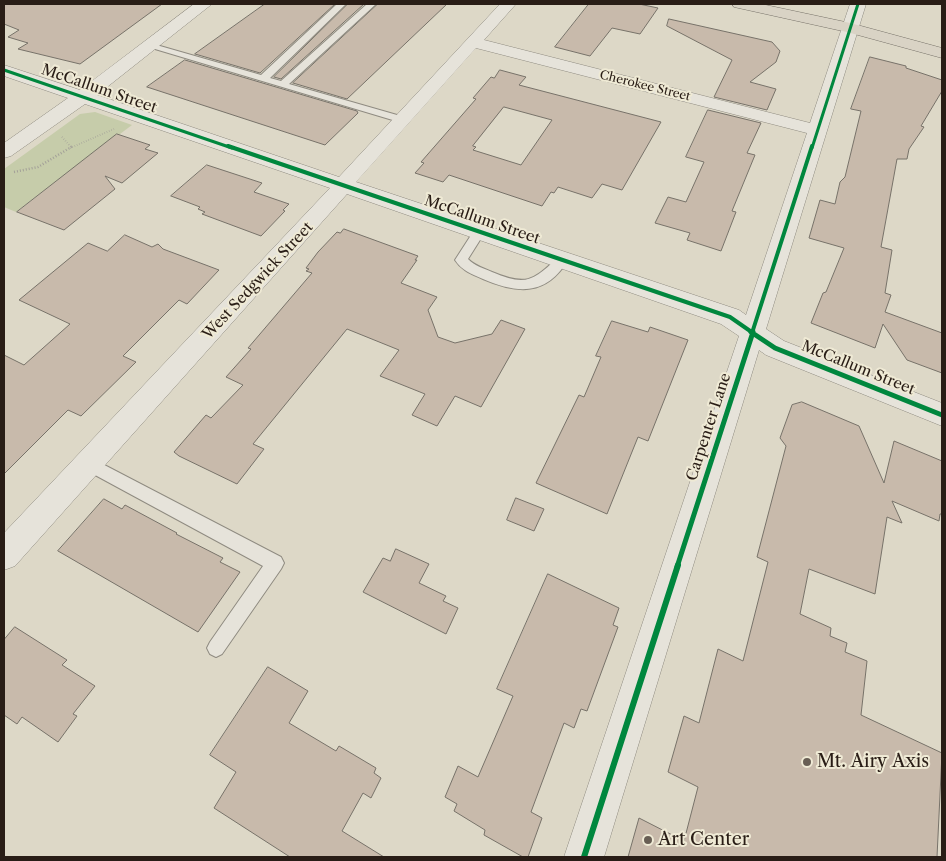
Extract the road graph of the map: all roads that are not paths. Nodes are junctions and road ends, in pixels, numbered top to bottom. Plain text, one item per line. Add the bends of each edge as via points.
1 (204, 4) edge
2 (342, 4) edge
3 (372, 4) edge
4 (508, 4) edge
5 (740, 4) edge
6 (858, 4) edge
7 (850, 28) junction
8 (472, 42) junction
9 (150, 46) junction
10 (942, 53) edge
11 (4, 70) edge
12 (263, 79) junction
13 (282, 85) junction
14 (83, 97) junction
15 (400, 119) junction
16 (817, 130) junction
17 (4, 152) edge
18 (343, 186) junction
19 (479, 232) junction
20 (562, 260) junction
21 (753, 333) junction
22 (942, 415) edge
23 (89, 464) junction
24 (4, 555) edge
25 (216, 648) dead end
26 (584, 857) edge

1 - 9 street
2 - 12 lane
3 - 13 lane
4 - 8 street, West Sedgwick Street
5 - 7 main road
6 - 7 street, Carpenter Lane
7 - 10 main road
7 - 16 street, Carpenter Lane
8 - 15 street, West Sedgwick Street
8 - 16 street, Cherokee Street
9 - 12 lane
9 - 14 street
11 - 14 street, McCallum Street
12 - 13 lane
13 - 15 lane
14 - 17 street
14 - 18 street, McCallum Street
15 - 18 street, West Sedgwick Street
16 - 21 street, Carpenter Lane
18 - 19 street, McCallum Street
18 - 23 street, West Sedgwick Street
19 - 20 street, McCallum Street
19 - 20 lane via 462,260 463,264 520,288 541,282
20 - 21 street, McCallum Street via 730,317
21 - 22 street, McCallum Street via 775,348
21 - 26 street, Carpenter Lane
23 - 24 street, West Sedgwick Street
23 - 25 lane via 275,563

